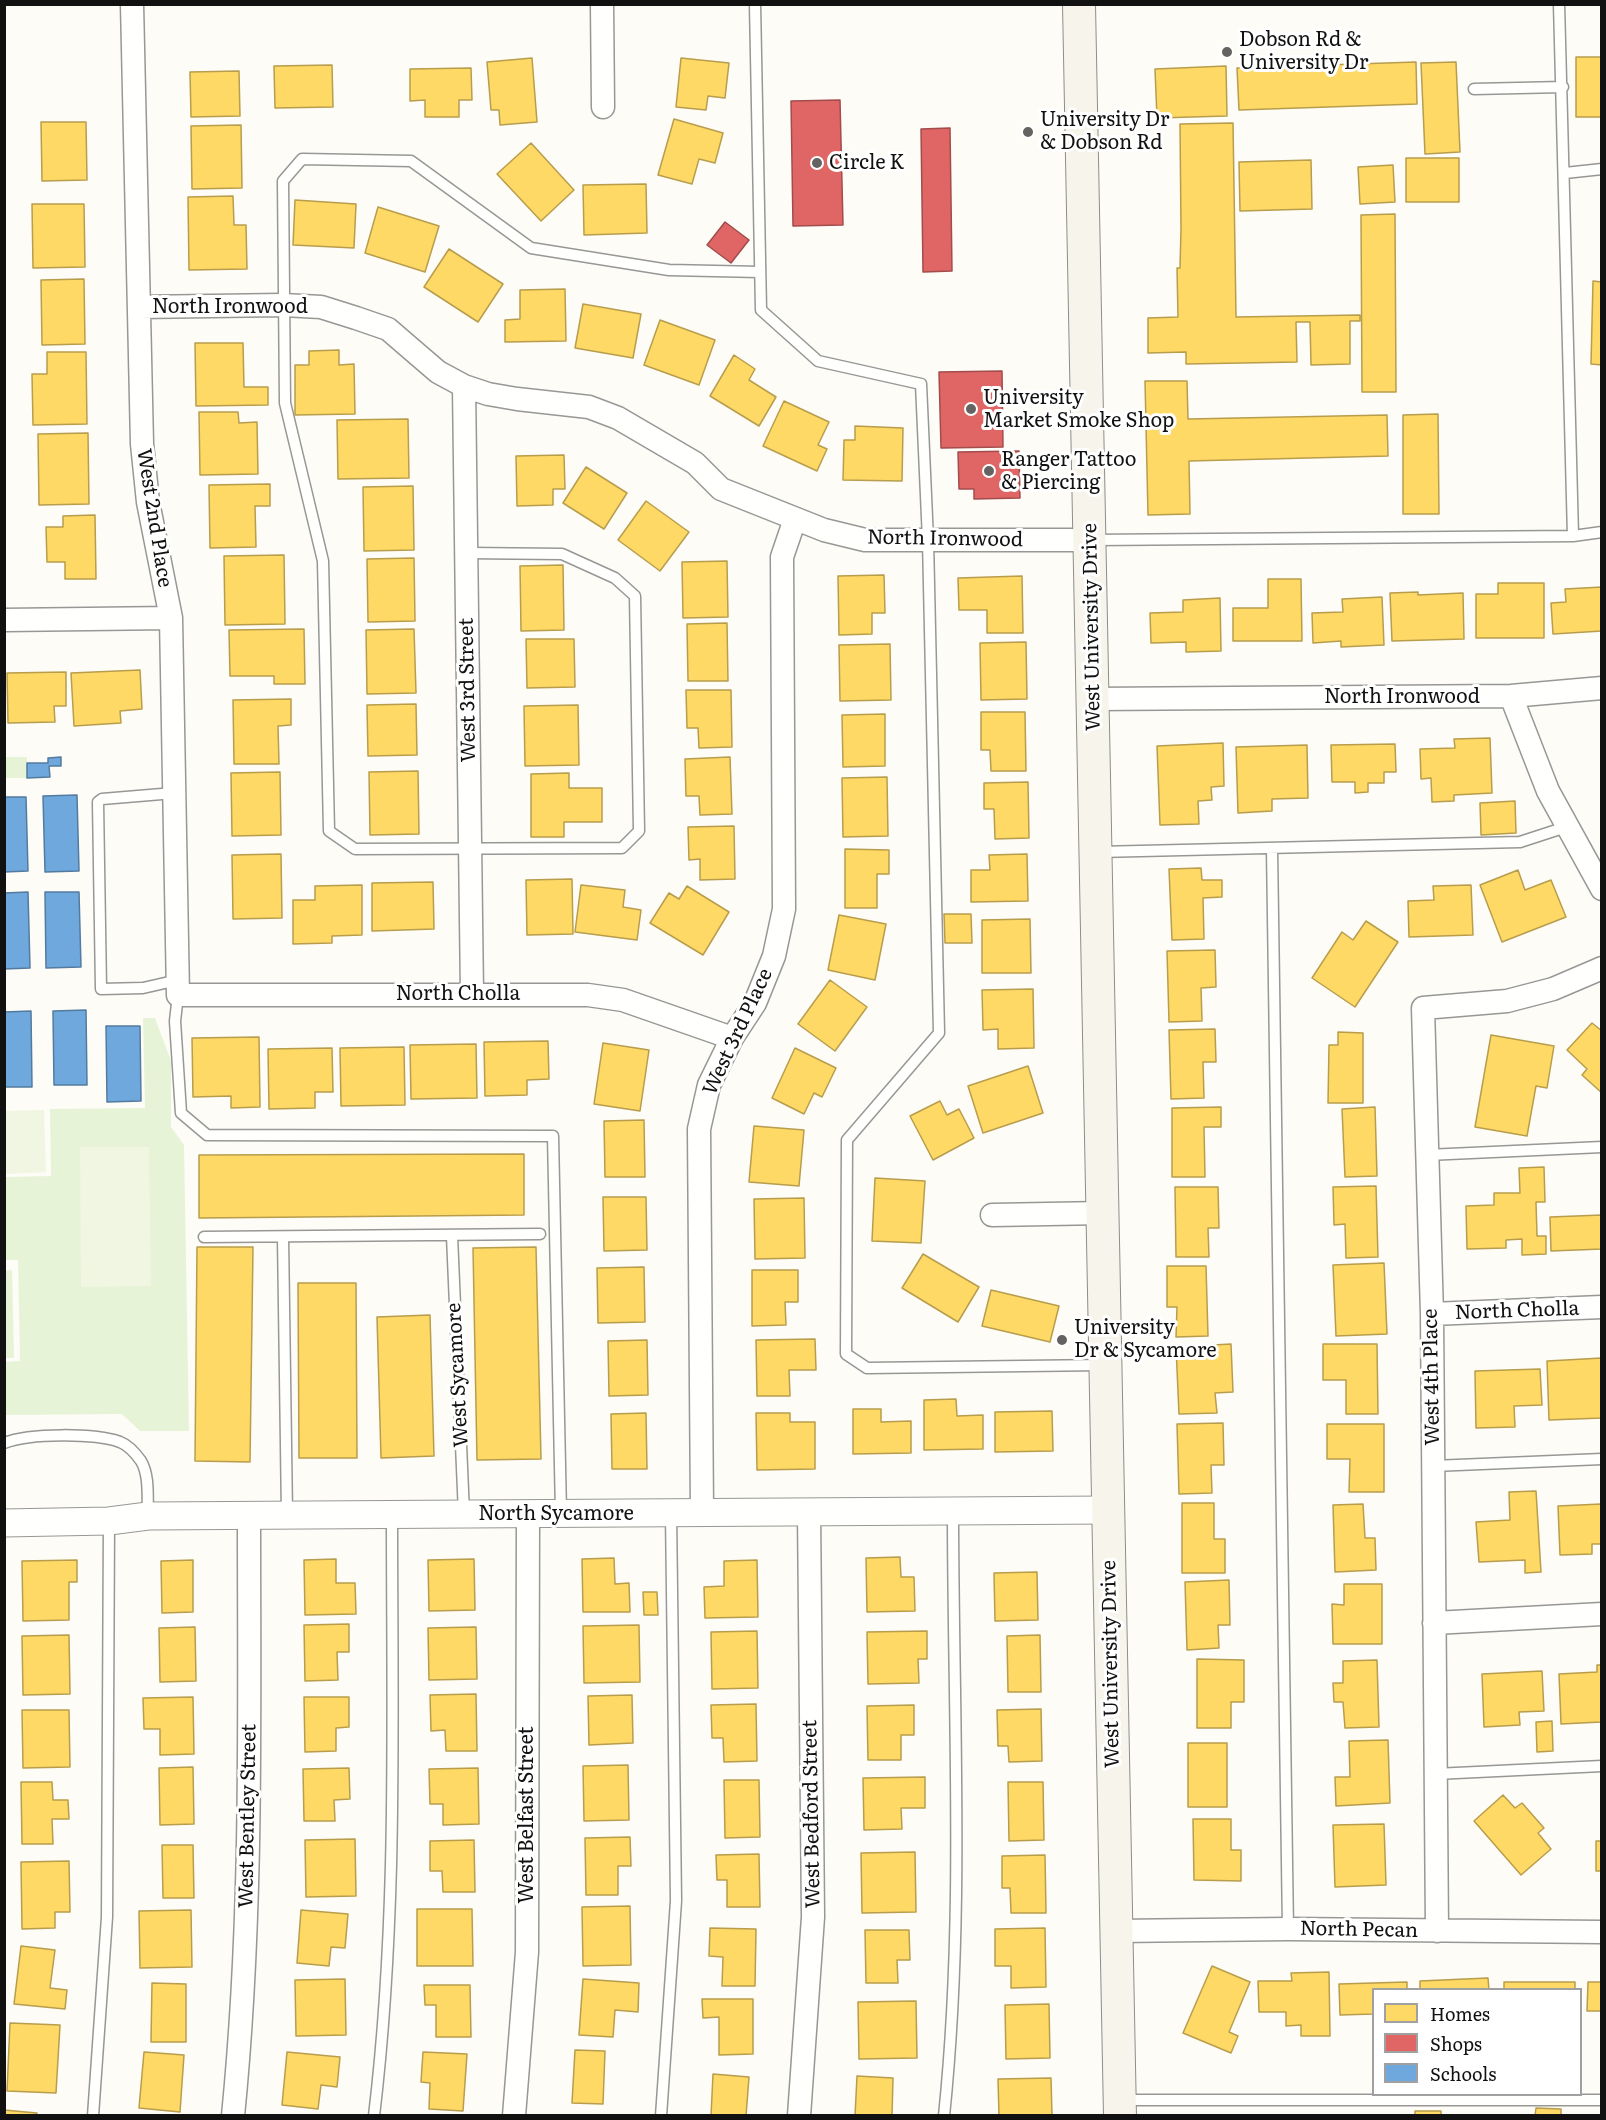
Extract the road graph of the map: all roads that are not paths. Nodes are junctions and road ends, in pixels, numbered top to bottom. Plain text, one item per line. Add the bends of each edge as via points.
1 (132, 4) edge
2 (602, 4) edge
3 (755, 4) edge
4 (1079, 4) edge
5 (1559, 4) edge
6 (1563, 87) junction
7 (1474, 89) dead end
8 (603, 107) dead end
9 (1602, 170) edge
10 (1565, 173) junction
11 (760, 273) junction
12 (283, 304) junction
13 (139, 307) junction
14 (464, 386) junction
15 (795, 519) junction
16 (1602, 532) edge
17 (1573, 536) junction
18 (928, 540) junction
19 (1090, 540) junction
20 (466, 553) junction
21 (171, 618) junction
22 (4, 620) edge
23 (1602, 688) edge
24 (1511, 696) junction
25 (1093, 699) junction
26 (174, 793) junction
27 (1566, 827) junction
28 (470, 849) junction
29 (1272, 849) junction
30 (1096, 852) junction
31 (1602, 889) edge
32 (1602, 968) edge
33 (178, 987) junction
34 (472, 994) junction
35 (732, 1038) junction
36 (1602, 1147) edge
37 (1427, 1155) junction
38 (1104, 1214) junction
39 (992, 1215) dead end
40 (540, 1234) dead end
41 (452, 1236) junction
42 (204, 1237) dead end
43 (283, 1237) junction
44 (1602, 1307) edge
45 (1432, 1314) junction
46 (1106, 1365) junction
47 (4, 1443) edge
48 (1602, 1459) edge
49 (1433, 1466) junction
50 (1109, 1510) junction
51 (953, 1511) junction
52 (809, 1512) junction
53 (671, 1513) junction
54 (702, 1513) junction
55 (464, 1514) junction
56 (528, 1514) junction
57 (561, 1514) junction
58 (287, 1515) junction
59 (392, 1515) junction
60 (148, 1516) junction
61 (249, 1516) junction
62 (109, 1521) junction
63 (4, 1523) edge
64 (1602, 1614) edge
65 (1434, 1623) junction
66 (1602, 1766) edge
67 (1435, 1774) junction
68 (1288, 1929) junction
69 (1116, 1931) junction
70 (1437, 1931) junction
71 (1602, 1932) edge
72 (1602, 2100) edge
73 (1120, 2108) edge
74 (93, 2115) edge
75 (233, 2115) edge
76 (374, 2115) edge
77 (514, 2115) edge
78 (661, 2115) edge
79 (799, 2115) edge
80 (944, 2115) edge

1 - 13 street, West 2nd Place
2 - 8 street
3 - 11 lane
4 - 19 main road, West University Drive
5 - 6 lane
6 - 7 lane
6 - 10 lane
9 - 10 lane
10 - 17 lane
11 - 12 lane via 669,270 531,248 411,161 302,159 283,182
11 - 18 lane via 761,310 818,361 921,384
12 - 13 street, North Ironwood
12 - 14 street, North Ironwood via 321,307 388,329 438,372
12 - 28 lane via 285,403 323,561 329,831 355,849
13 - 21 street, West 2nd Place via 142,444 148,502
14 - 15 street, North Ironwood via 527,401 589,407 618,418 695,463 721,489
14 - 20 street, West 3rd Street
15 - 18 street, North Ironwood via 865,540
15 - 35 street, West 3rd Place via 782,557 784,909 774,956 754,1003
16 - 17 lane
17 - 19 lane
18 - 19 street, North Ironwood
18 - 46 lane via 939,1033 847,1140 846,1354 867,1368
19 - 25 main road, West University Drive
20 - 28 street, West 3rd Street
20 - 28 lane via 562,554 615,578 635,596 639,831 622,848
21 - 22 street
21 - 26 street, West 2nd Place
23 - 24 street, North Ironwood
24 - 25 street, North Ironwood
24 - 27 street
25 - 30 main road, West University Drive
26 - 33 street, West 2nd Place
26 - 33 lane via 99,802 101,989
27 - 29 lane via 1520,842
27 - 31 street
28 - 34 street, West 3rd Street
29 - 30 lane
29 - 68 lane
30 - 38 main road, West University Drive
32 - 37 street, West 4th Place via 1553,989 1507,1001 1423,1008
33 - 34 street, North Cholla
33 - 57 lane via 181,1113 207,1135 553,1136
34 - 35 street, North Cholla via 588,995 623,1000
35 - 54 street, West 3rd Place via 710,1085 699,1129
36 - 37 lane
37 - 45 street, West 4th Place
38 - 39 street
38 - 46 main road, West University Drive
40 - 41 lane
41 - 43 lane
41 - 55 lane, West Sycamore
42 - 43 lane
43 - 58 lane
44 - 45 street, North Cholla
45 - 49 street, West 4th Place
46 - 50 main road, West University Drive
47 - 60 lane via 57,1437 104,1438 123,1443 135,1452 145,1472
48 - 49 lane
49 - 65 street, West 4th Place
50 - 51 street, North Sycamore
50 - 69 main road, West University Drive
51 - 52 street, North Sycamore
51 - 80 lane via 956,1917
52 - 54 street, North Sycamore
52 - 79 street, West Bedford Street via 813,1917
53 - 54 street, North Sycamore
53 - 57 street, North Sycamore
53 - 78 lane via 676,1901
55 - 56 street, North Sycamore
55 - 59 street, North Sycamore
56 - 57 street, North Sycamore
56 - 77 street, West Belfast Street via 527,1952
58 - 59 street, North Sycamore
58 - 61 street, North Sycamore
59 - 76 lane via 392,1874 383,2037
60 - 61 street, North Sycamore
60 - 62 street, North Sycamore
61 - 75 street, West Bentley Street via 249,1863 243,2014
62 - 63 street, North Sycamore
62 - 74 lane via 107,1917
64 - 65 street
65 - 67 street, West 4th Place
66 - 67 lane
67 - 70 street, West 4th Place
68 - 69 street, North Pecan
68 - 70 street, North Pecan
69 - 73 main road, West University Drive
70 - 71 street, North Pecan
72 - 73 lane

